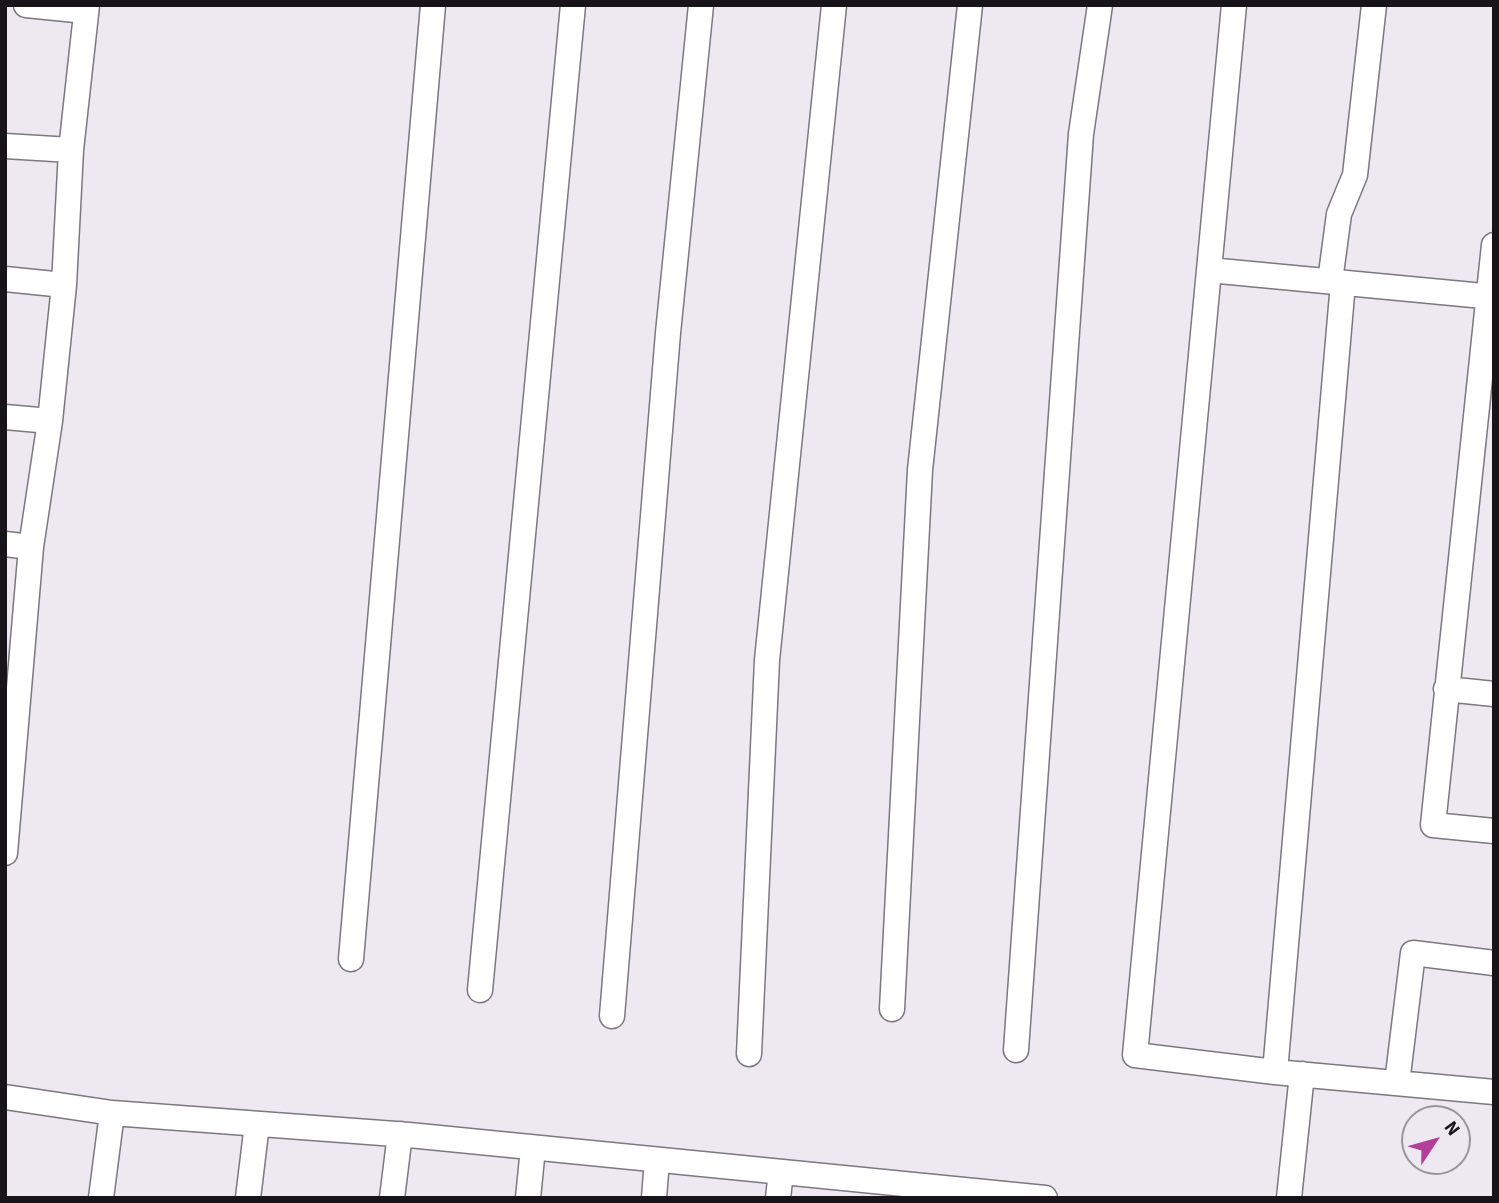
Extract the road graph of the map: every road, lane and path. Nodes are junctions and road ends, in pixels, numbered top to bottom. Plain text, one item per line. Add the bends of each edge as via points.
1 (26, 5) edge
2 (433, 5) edge
3 (573, 5) edge
4 (701, 5) edge
5 (834, 5) edge
6 (970, 5) edge
7 (1100, 5) edge
8 (1234, 5) edge
9 (1374, 5) edge
10 (86, 8) edge
11 (5, 146) edge
12 (71, 150) junction
13 (1494, 245) edge
14 (1209, 270) junction
15 (5, 279) edge
16 (1336, 282) junction
17 (64, 285) junction
18 (1491, 297) edge
19 (5, 417) edge
20 (50, 421) junction
21 (5, 544) edge
22 (31, 547) junction
23 (13, 677) edge
24 (1447, 689) junction
25 (1494, 694) edge
26 (7, 812) edge
27 (1494, 831) edge
28 (5, 853) edge
29 (351, 959) dead end
30 (1494, 963) edge
31 (480, 990) dead end
32 (892, 1009) dead end
33 (612, 1016) dead end
34 (1016, 1050) dead end
35 (749, 1054) dead end
36 (1275, 1072) junction
37 (1302, 1074) junction
38 (1397, 1083) junction
39 (1494, 1092) edge
40 (5, 1097) edge
41 (112, 1113) junction
42 (257, 1124) junction
43 (400, 1134) junction
44 (533, 1148) junction
45 (657, 1160) junction
46 (781, 1172) junction
47 (896, 1191) edge
48 (1029, 1197) edge
49 (101, 1198) edge
50 (248, 1198) edge
51 (393, 1198) edge
52 (528, 1198) edge
53 (654, 1198) edge
54 (778, 1198) edge
55 (1289, 1198) edge

1 - 10 street
2 - 29 street
3 - 31 street
4 - 33 street via 668,333
5 - 35 street via 767,660
6 - 32 street via 920,470
7 - 34 street via 1081,134
8 - 14 street
9 - 16 street via 1355,174 1339,214
10 - 12 street
11 - 12 street
12 - 17 street
13 - 18 street
14 - 16 street
14 - 36 street via 1135,1055
15 - 17 street
16 - 18 street
16 - 36 street
17 - 20 street
18 - 24 street
19 - 20 street
20 - 22 street
21 - 22 street
22 - 23 street
23 - 26 street
24 - 25 street
24 - 27 street via 1433,825
26 - 28 street
30 - 38 street via 1413,953
36 - 37 street
37 - 38 street
37 - 55 street
38 - 39 street
40 - 41 street
41 - 42 street
41 - 49 street
42 - 43 street
42 - 50 street
43 - 44 street
43 - 51 street
44 - 45 street
44 - 52 street
45 - 46 street
45 - 53 street
46 - 47 street
46 - 54 street
47 - 48 street

